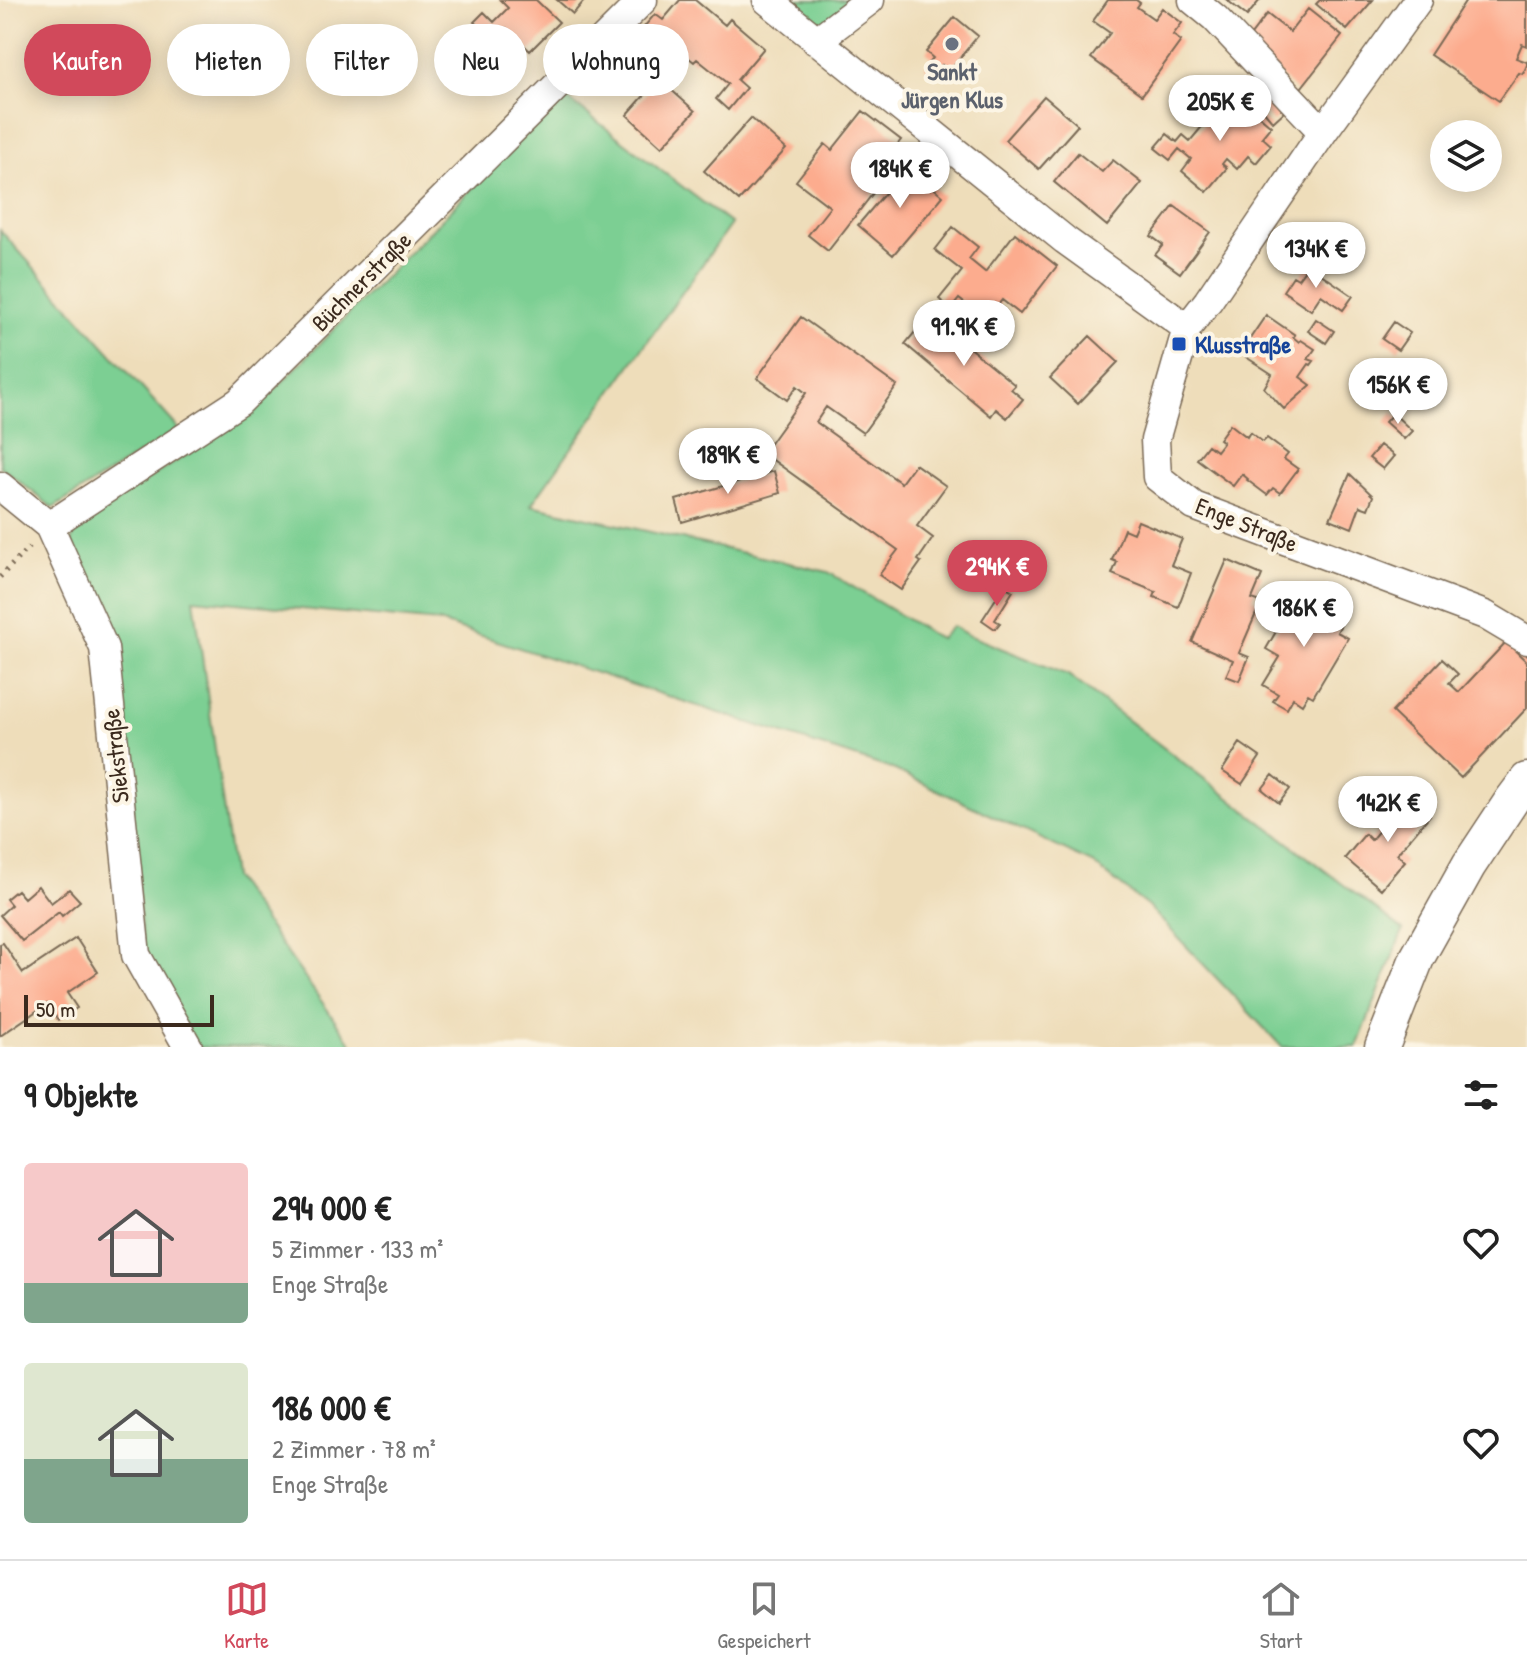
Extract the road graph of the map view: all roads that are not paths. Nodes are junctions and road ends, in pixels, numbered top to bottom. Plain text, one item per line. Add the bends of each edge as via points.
1 (643, 0) edge
2 (767, 0) edge
3 (870, 0) edge
4 (1193, 0) edge
5 (1418, 0) edge
6 (816, 41) junction
7 (1323, 132) junction
8 (1187, 328) junction
9 (0, 486) edge
10 (49, 526) junction
11 (1527, 640) edge
12 (1527, 780) edge
13 (188, 1047) edge
14 (1382, 1047) edge

1 - 10 street, Büchnerstraße via 239,402
2 - 6 street
3 - 6 street
4 - 7 street
5 - 7 street
6 - 8 street via 1065,240
7 - 8 street
8 - 11 street, Enge Straße via 1155,440 1157,477 1194,506 1485,615
9 - 10 street, Siekstraße
10 - 13 street, Siekstraße via 104,648 136,955
12 - 14 street via 1469,865 1417,958

